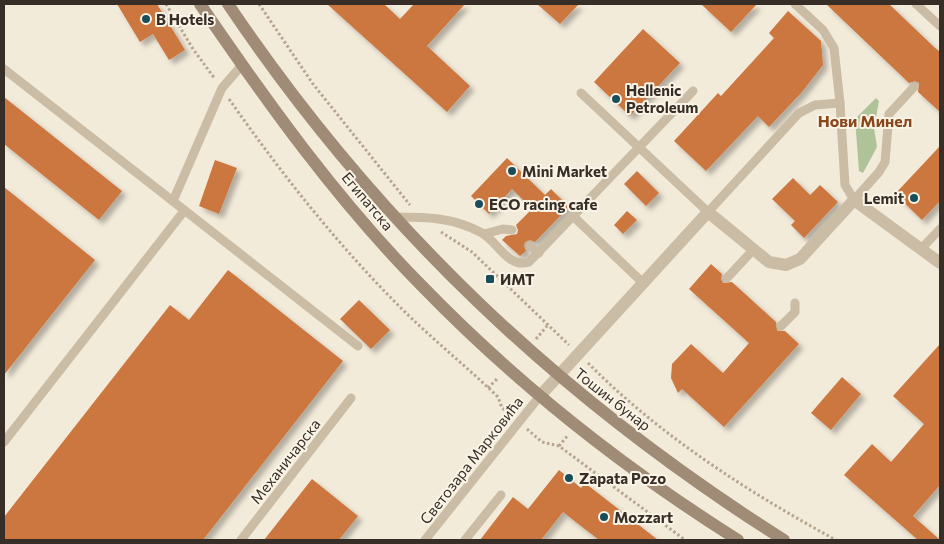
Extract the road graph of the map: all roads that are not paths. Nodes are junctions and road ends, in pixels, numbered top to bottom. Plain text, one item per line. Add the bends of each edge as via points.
1 (200, 4) edge
2 (228, 4) edge
3 (795, 4) edge
4 (916, 4) edge
5 (940, 26) edge
6 (242, 66) junction
7 (4, 69) edge
8 (914, 88) dead end
9 (694, 91) dead end
10 (581, 93) dead end
11 (840, 104) junction
12 (640, 148) junction
13 (854, 200) junction
14 (173, 201) junction
15 (184, 211) junction
16 (708, 212) junction
17 (393, 217) junction
18 (574, 217) junction
19 (940, 229) edge
20 (512, 230) dead end
21 (484, 234) junction
22 (530, 246) dead end
23 (922, 249) junction
24 (753, 250) junction
25 (539, 253) junction
26 (940, 264) edge
27 (727, 278) dead end
28 (642, 282) junction
29 (795, 303) dead end
30 (781, 326) dead end
31 (358, 346) dead end
32 (557, 375) junction
33 (539, 397) junction
34 (351, 398) dead end
35 (4, 442) edge
36 (501, 495) dead end
37 (241, 540) edge
38 (425, 540) edge
39 (465, 540) edge
40 (738, 540) edge
41 (784, 540) edge

1 - 6 main road, Египатска
2 - 17 main road, Египатска via 304,110
3 - 11 lane via 832,42
4 - 5 lane
6 - 14 lane via 222,88
6 - 33 main road, Египатска via 310,156 397,260
7 - 14 lane
8 - 13 lane via 889,114 885,162
9 - 12 lane
10 - 12 lane
11 - 13 lane via 845,185
11 - 16 lane, Тошин бунар via 814,105 799,113
12 - 16 lane
12 - 18 lane
13 - 23 street
13 - 24 street via 795,262 774,264
14 - 15 lane
15 - 31 lane
15 - 35 lane
16 - 24 street
16 - 28 street, Тошин бунар
17 - 21 lane via 452,221
17 - 32 main road, Египатска via 470,296
18 - 25 lane
18 - 28 lane
19 - 23 lane
20 - 21 lane
21 - 25 lane via 518,263 529,262
22 - 25 lane
23 - 26 street
24 - 27 lane
28 - 32 street, Тошин бунар
29 - 30 lane via 795,312
32 - 33 street
32 - 41 main road, Тошин бунар via 684,474
33 - 38 lane, Светозара Марковића
33 - 40 main road via 636,472
34 - 37 lane, Механичарска
36 - 39 lane

